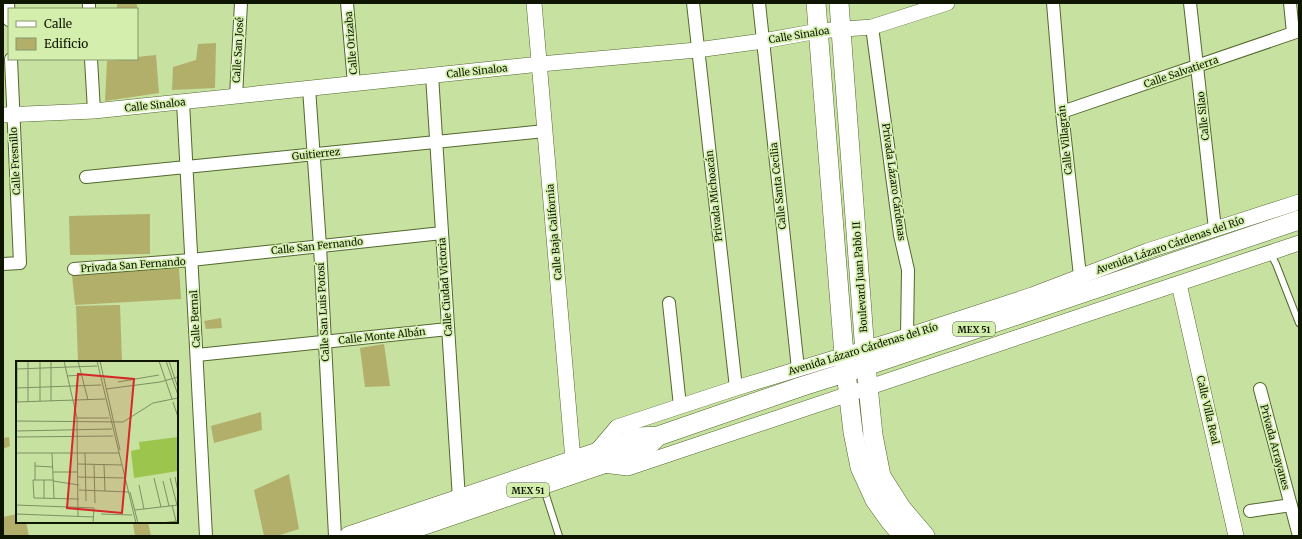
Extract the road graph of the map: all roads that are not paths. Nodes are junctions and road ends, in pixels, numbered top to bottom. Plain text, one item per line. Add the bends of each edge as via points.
1 (241, 3) edge
2 (347, 3) edge
3 (534, 3) edge
4 (693, 3) edge
5 (759, 3) edge
6 (816, 3) edge
7 (839, 3) edge
8 (947, 3) edge
9 (1053, 3) edge
10 (1190, 3) edge
11 (1290, 3) edge
12 (872, 27) junction
13 (841, 29) junction
14 (818, 31) junction
15 (1296, 32) edge
16 (763, 41) junction
17 (698, 50) junction
18 (11, 60) edge
19 (91, 60) edge
20 (540, 64) junction
21 (1197, 66) junction
22 (432, 76) junction
23 (354, 84) junction
24 (309, 88) junction
25 (236, 96) junction
26 (183, 102) junction
27 (94, 111) junction
28 (1062, 112) junction
29 (8, 115) edge
30 (545, 131) junction
31 (436, 142) junction
32 (314, 154) junction
33 (186, 167) junction
34 (86, 177) dead end
35 (1299, 202) edge
36 (1299, 220) edge
37 (1215, 228) junction
38 (442, 233) junction
39 (1299, 243) edge
40 (320, 246) junction
41 (1270, 253) junction
42 (191, 260) junction
43 (3, 264) edge
44 (74, 269) dead end
45 (1080, 276) junction
46 (1179, 284) junction
47 (669, 302) dead end
48 (1299, 323) edge
49 (448, 329) junction
50 (907, 336) junction
51 (325, 342) junction
52 (197, 355) junction
53 (866, 357) junction
54 (844, 364) junction
55 (798, 369) junction
56 (868, 387) junction
57 (736, 388) junction
58 (1260, 389) dead end
59 (848, 395) junction
60 (680, 406) junction
61 (598, 459) junction
62 (573, 460) junction
63 (542, 485) junction
64 (459, 499) junction
65 (1291, 505) junction
66 (1250, 511) dead end
67 (392, 533) edge
68 (206, 536) edge
69 (335, 536) edge
70 (349, 536) edge
71 (559, 536) edge
72 (903, 536) edge
73 (926, 536) edge
74 (1236, 536) edge
75 (1299, 536) edge

1 - 25 street, Calle San José
2 - 23 street, Calle Orizaba
3 - 20 street, Calle Baja California
4 - 17 street, Privada Michoacán
5 - 16 street, Calle Santa Cecilia
6 - 14 main road
7 - 13 main road, Boulevard Juan Pablo II
8 - 12 street, Calle Sinaloa
9 - 28 street, Calle Villagrán
10 - 21 street, Calle Silao
11 - 15 street
12 - 13 street, Calle Sinaloa
12 - 50 street, Privada Lázaro Cárdenas via 900,235 908,270
13 - 14 street, Calle Sinaloa
13 - 53 main road, Boulevard Juan Pablo II
14 - 16 street, Calle Sinaloa
14 - 54 main road
15 - 21 street, Calle Salvatierra
16 - 17 street, Calle Sinaloa
16 - 55 street, Calle Santa Cecilia
17 - 20 street, Calle Sinaloa
17 - 57 street, Privada Michoacán
18 - 29 street, Calle Fresnillo
19 - 27 street
20 - 22 street, Calle Sinaloa
20 - 30 street, Calle Baja California
21 - 28 street, Calle Salvatierra
21 - 37 street, Calle Silao
22 - 23 street, Calle Sinaloa
22 - 31 street, Calle Ciudad Victoria
23 - 24 street, Calle Sinaloa
24 - 25 street, Calle Sinaloa
24 - 32 street, Calle San Luis Potosí
25 - 26 street, Calle Sinaloa
26 - 27 street, Calle Sinaloa
26 - 33 street, Calle Bernal
27 - 29 street, Calle Sinaloa
28 - 45 street, Calle Villagrán
29 - 43 street, Calle Fresnillo via 20,263
30 - 31 street, Guitierrez
30 - 62 street, Calle Baja California
31 - 32 street, Guitierrez
31 - 38 street, Calle Ciudad Victoria
32 - 33 street, Guitierrez
32 - 40 street, Calle San Luis Potosí
33 - 34 street, Guitierrez
33 - 42 street, Calle Bernal
35 - 37 street, Avenida Lázaro Cárdenas del Río
36 - 53 main road, Avenida Lázaro Cárdenas del Río / MEX 51
37 - 45 street, Avenida Lázaro Cárdenas del Río
38 - 40 street, Calle San Fernando
38 - 49 street, Calle Ciudad Victoria
39 - 41 street, Avenida Lázaro Cárdenas del Río
40 - 42 street, Calle San Fernando
40 - 51 street, Calle San Luis Potosí
41 - 46 street, Avenida Lázaro Cárdenas del Río
41 - 48 lane
42 - 44 street, Privada San Fernando
42 - 52 street, Calle Bernal
45 - 50 street, Avenida Lázaro Cárdenas del Río via 1032,295
46 - 56 street, Avenida Lázaro Cárdenas del Río
46 - 74 street, Calle Villa Real
47 - 60 street
49 - 51 street, Calle Monte Albán
49 - 64 street, Calle Ciudad Victoria
50 - 53 street, Avenida Lázaro Cárdenas del Río
51 - 52 street, Calle Monte Albán
51 - 69 street, Calle San Luis Potosí
52 - 68 street, Calle Bernal
53 - 54 main road, Avenida Lázaro Cárdenas del Río / MEX 51
53 - 56 main road, Boulevard Juan Pablo II
54 - 55 street, Avenida Lázaro Cárdenas del Río
54 - 59 main road
54 - 61 main road, Avenida Lázaro Cárdenas del Río / MEX 51 via 658,436 644,450
55 - 57 street, Avenida Lázaro Cárdenas del Río
56 - 59 street, Avenida Lázaro Cárdenas del Río
56 - 73 main road, Boulevard Juan Pablo II via 881,476 902,509
57 - 60 street, Avenida Lázaro Cárdenas del Río
58 - 65 street, Privada Arrayanes
59 - 61 street, Avenida Lázaro Cárdenas del Río via 628,468
59 - 72 main road via 852,432 860,466 875,500
60 - 61 street, Avenida Lázaro Cárdenas del Río via 617,427
61 - 62 main road, Avenida Lázaro Cárdenas del Río / MEX 51
61 - 63 main road, Avenida Lázaro Cárdenas del Río / MEX 51
62 - 64 main road, Avenida Lázaro Cárdenas del Río / MEX 51
63 - 67 main road, Avenida Lázaro Cárdenas del Río / MEX 51
63 - 71 lane
64 - 67 main road, Avenida Lázaro Cárdenas del Río / MEX 51
65 - 66 street
65 - 75 street, Privada Arrayanes
67 - 70 main road, Avenida Lázaro Cárdenas del Río / MEX 51

